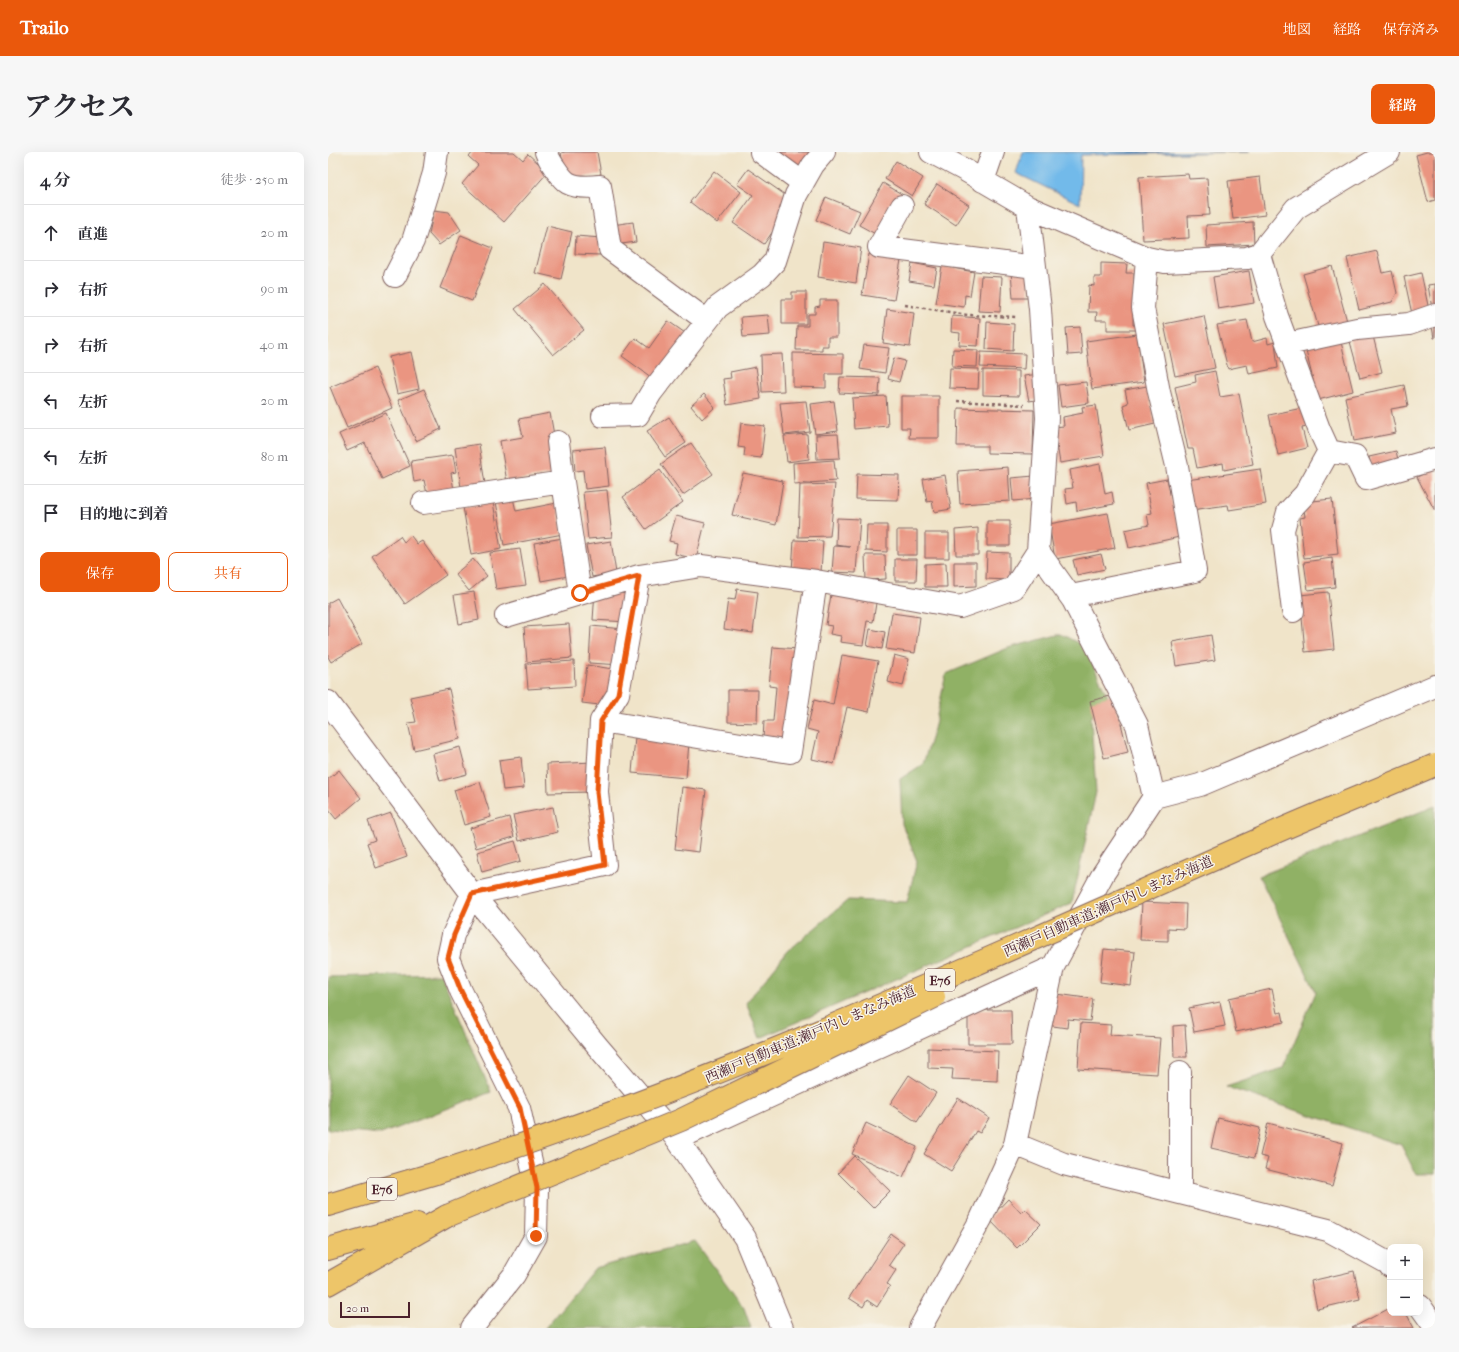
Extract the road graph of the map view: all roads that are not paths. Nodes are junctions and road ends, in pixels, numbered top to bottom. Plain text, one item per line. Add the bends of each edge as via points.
1 (437, 152) edge
2 (546, 152) edge
3 (761, 152) edge
4 (824, 152) edge
5 (931, 152) edge
6 (993, 152) edge
7 (1390, 152) edge
8 (984, 181) junction
9 (803, 183) junction
10 (902, 206) dead end
11 (1028, 207) junction
12 (1259, 254) junction
13 (1147, 258) junction
14 (1035, 267) junction
15 (395, 276) dead end
16 (1435, 315) edge
17 (707, 321) junction
18 (1288, 344) junction
19 (603, 416) dead end
20 (558, 442) dead end
21 (1329, 451) junction
22 (1435, 459) edge
23 (563, 482) junction
24 (423, 503) dead end
25 (1038, 551) junction
26 (639, 576) junction
27 (816, 581) junction
28 (580, 593) junction
29 (1070, 596) junction
30 (1293, 611) dead end
31 (506, 616) dead end
32 (1435, 686) edge
33 (329, 709) edge
34 (601, 721) junction
35 (1435, 765) edge
36 (1154, 797) junction
37 (472, 894) junction
38 (1126, 899) junction
39 (1053, 967) junction
40 (1180, 1072) dead end
41 (677, 1139) junction
42 (1015, 1144) junction
43 (1180, 1193) junction
44 (328, 1205) edge
45 (447, 1216) junction
46 (328, 1249) edge
47 (1387, 1262) edge
48 (328, 1284) edge
49 (1423, 1310) edge
50 (1435, 1327) edge
51 (472, 1328) edge
52 (782, 1328) edge
53 (920, 1328) edge

1 - 15 street via 434,173 413,241
2 - 17 street via 550,162 568,183 588,187 600,186 610,249
3 - 9 street
4 - 9 street
5 - 8 street
6 - 8 street
7 - 12 street via 1296,208
8 - 11 street
9 - 17 street via 796,195 775,261 718,307
10 - 14 street via 878,248
11 - 13 street
11 - 14 street
12 - 13 street via 1247,258 1165,262
12 - 18 street
13 - 29 street via 1143,308 1177,466 1195,571
14 - 25 street via 1047,418
16 - 18 street via 1410,324 1357,329
17 - 19 street via 651,393 638,414
18 - 21 street
20 - 23 street
21 - 22 street via 1355,456 1366,479
21 - 30 street via 1305,494 1288,512 1283,530
23 - 24 street
23 - 28 street
25 - 27 street via 1014,588 960,607
25 - 29 street
26 - 27 street via 700,566
26 - 28 street
26 - 34 street via 618,694
27 - 34 street via 790,752
28 - 31 street
29 - 36 street via 1137,725
32 - 36 street via 1200,785
33 - 37 street
34 - 37 street via 597,792 605,865
35 - 38 highway, 西瀬戸自動車道;瀬戸内しまなみ海道 / E76, bridge
36 - 39 street via 1103,874
37 - 41 street
37 - 51 street via 454,935 448,958 461,991 520,1108 537,1188 536,1236 514,1274
38 - 44 highway, 西瀬戸自動車道;瀬戸内しまなみ海道 / E76, bridge via 868,1011 597,1119 507,1151
38 - 45 highway, bridge via 942,994 681,1120
39 - 41 street
39 - 42 street
40 - 43 street
41 - 52 street via 746,1238
42 - 43 street via 1064,1164
42 - 53 street via 981,1219
43 - 47 street via 1328,1230
45 - 46 highway
45 - 48 highway
49 - 50 street

